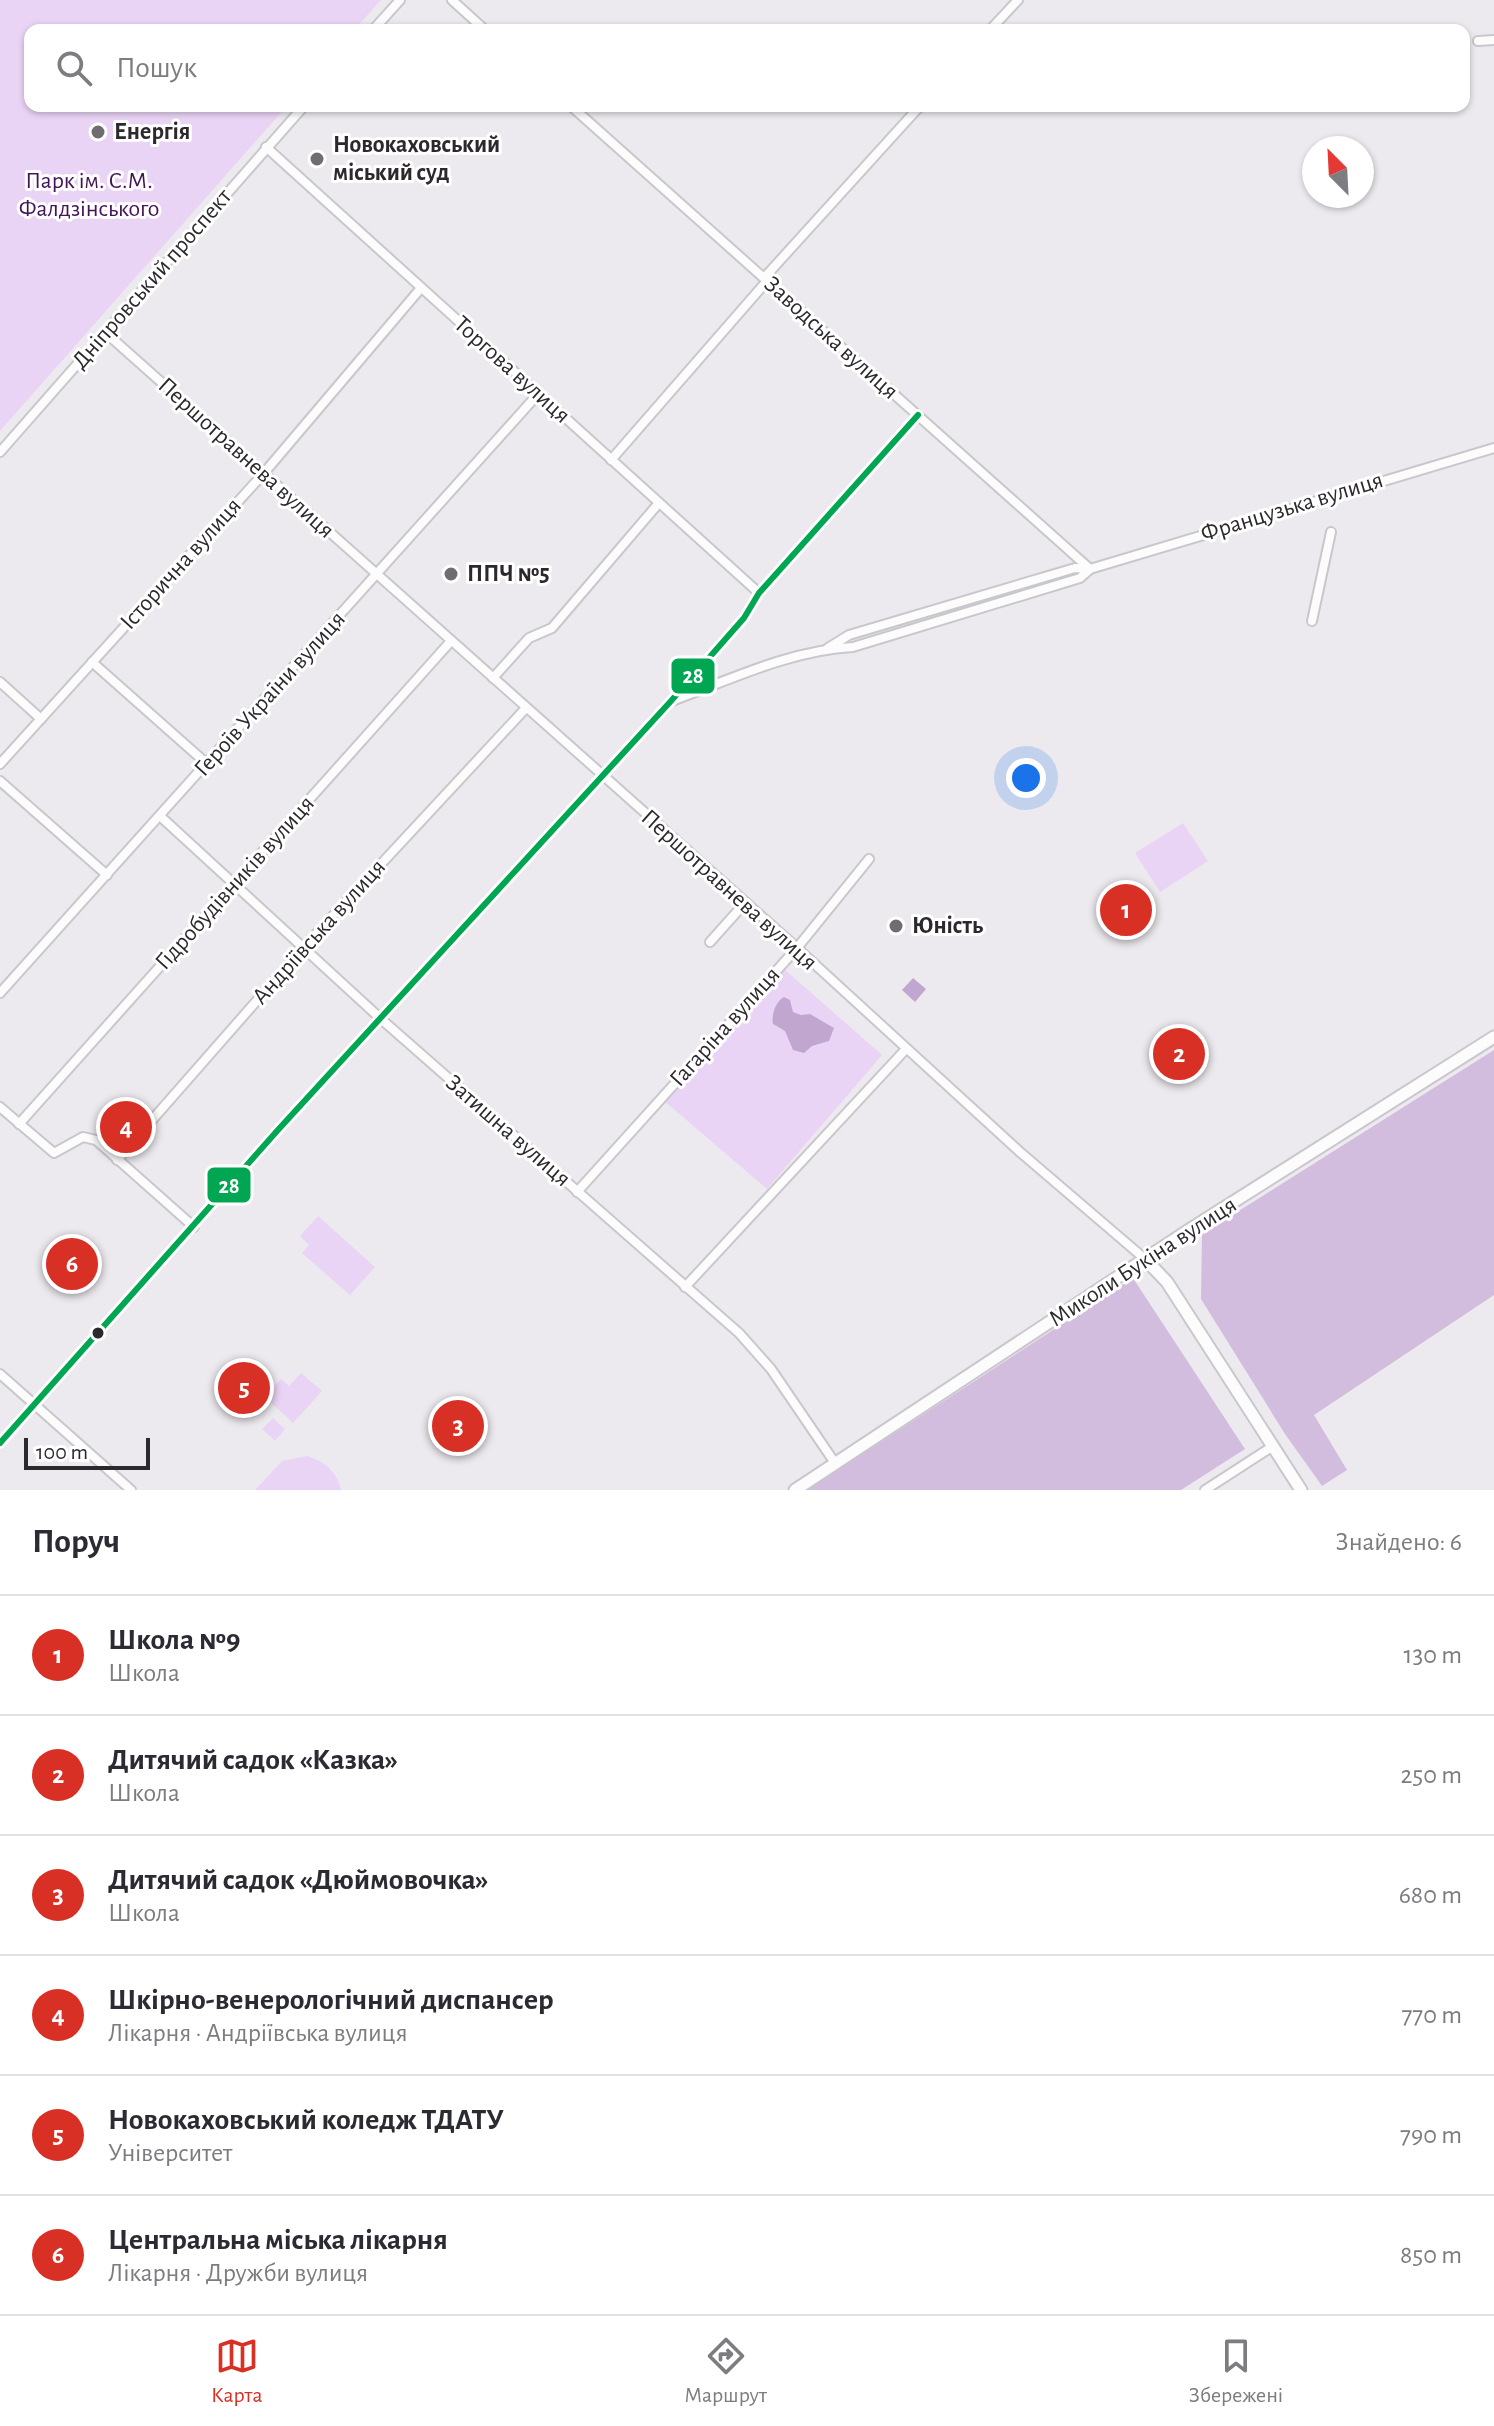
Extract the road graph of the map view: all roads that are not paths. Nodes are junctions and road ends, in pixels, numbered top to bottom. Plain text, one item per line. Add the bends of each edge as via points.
1 (400, 0) edge
2 (452, 0) edge
3 (1018, 0) edge
4 (378, 24) edge
5 (478, 24) edge
6 (996, 24) edge
7 (1494, 40) edge
8 (1478, 41) dead end
9 (298, 112) edge
10 (578, 112) edge
11 (915, 112) edge
12 (266, 147) junction
13 (765, 280) junction
14 (421, 288) junction
15 (106, 333) junction
16 (538, 394) junction
17 (918, 415) junction
18 (1494, 448) edge
19 (0, 452) edge
20 (611, 460) junction
21 (264, 473) junction
22 (658, 504) junction
23 (1331, 532) dead end
24 (1090, 569) junction
25 (375, 575) junction
26 (759, 593) junction
27 (1312, 621) dead end
28 (451, 641) junction
29 (92, 662) junction
30 (493, 678) junction
31 (0, 682) edge
32 (671, 701) junction
33 (526, 708) junction
34 (41, 719) junction
35 (206, 763) junction
36 (0, 764) edge
37 (602, 776) junction
38 (0, 781) edge
39 (160, 816) junction
40 (869, 859) dead end
41 (107, 875) junction
42 (233, 885) junction
43 (744, 904) junction
44 (710, 942) dead end
45 (303, 948) junction
46 (797, 948) junction
47 (0, 993) edge
48 (381, 1019) junction
49 (1494, 1037) edge
50 (906, 1049) junction
51 (0, 1107) edge
52 (19, 1124) junction
53 (117, 1160) junction
54 (577, 1192) junction
55 (194, 1227) junction
56 (1145, 1259) junction
57 (685, 1287) junction
58 (0, 1374) edge
59 (35, 1404) junction
60 (0, 1443) edge
61 (1273, 1446) junction
62 (835, 1463) junction
63 (131, 1490) edge
64 (795, 1490) edge
65 (1205, 1490) edge
66 (1301, 1490) edge

1 - 4 street
2 - 5 street
3 - 6 street
7 - 8 street
9 - 12 street, Дніпровський проспект
10 - 13 street, Заводська вулиця
11 - 13 street
12 - 14 street, Торгова вулиця
12 - 15 street, Дніпровський проспект
13 - 17 street, Заводська вулиця
13 - 20 street
14 - 16 street, Торгова вулиця
14 - 21 street, Історична вулиця
15 - 19 street, Дніпровський проспект
15 - 21 street, Першотравнева вулиця
16 - 20 street, Торгова вулиця
16 - 25 street, Героїв України вулиця
17 - 24 street, Заводська вулиця
17 - 26 street
18 - 24 street, Французька вулиця
20 - 22 street, Торгова вулиця
21 - 25 street, Першотравнева вулиця
21 - 29 street, Історична вулиця
22 - 26 street, Торгова вулиця
22 - 30 street via 552,628 529,638
23 - 27 street
24 - 32 street, Французька вулиця via 1080,578 853,647 828,648
25 - 28 street, Першотравнева вулиця
25 - 35 street, Героїв України вулиця
26 - 32 street via 744,618
28 - 30 street, Першотравнева вулиця
28 - 42 street, Гідробудівників вулиця
29 - 34 street, Історична вулиця
29 - 35 street
30 - 33 street, Першотравнева вулиця
31 - 34 street
32 - 37 street
33 - 37 street, Першотравнева вулиця
33 - 45 street, Андріївська вулиця
34 - 36 street, Історична вулиця
35 - 39 street, Героїв України вулиця
37 - 43 street, Першотравнева вулиця
37 - 48 street
38 - 41 street
39 - 41 street, Героїв України вулиця
39 - 42 street, Затишна вулиця
40 - 46 street, Гагаріна вулиця
41 - 47 street, Героїв України вулиця
42 - 45 street, Затишна вулиця
42 - 52 street, Гідробудівників вулиця
43 - 44 street
43 - 46 street, Першотравнева вулиця
45 - 48 street, Затишна вулиця
45 - 53 street, Андріївська вулиця
46 - 50 street, Першотравнева вулиця
46 - 54 street, Гагаріна вулиця
48 - 54 street, Затишна вулиця
48 - 55 street
49 - 56 street, Миколи Букіна вулиця
50 - 56 street, Першотравнева вулиця
50 - 57 street
51 - 52 street
52 - 53 street via 54,1153 83,1137 96,1140
53 - 55 street
54 - 57 street, Затишна вулиця
55 - 59 street
56 - 61 street, Першотравнева вулиця via 1167,1282
56 - 62 street, Миколи Букіна вулиця
57 - 62 street, Затишна вулиця via 771,1369
58 - 59 street
59 - 60 street
59 - 63 street
61 - 65 street
61 - 66 street, Першотравнева вулиця
62 - 64 street, Миколи Букіна вулиця

